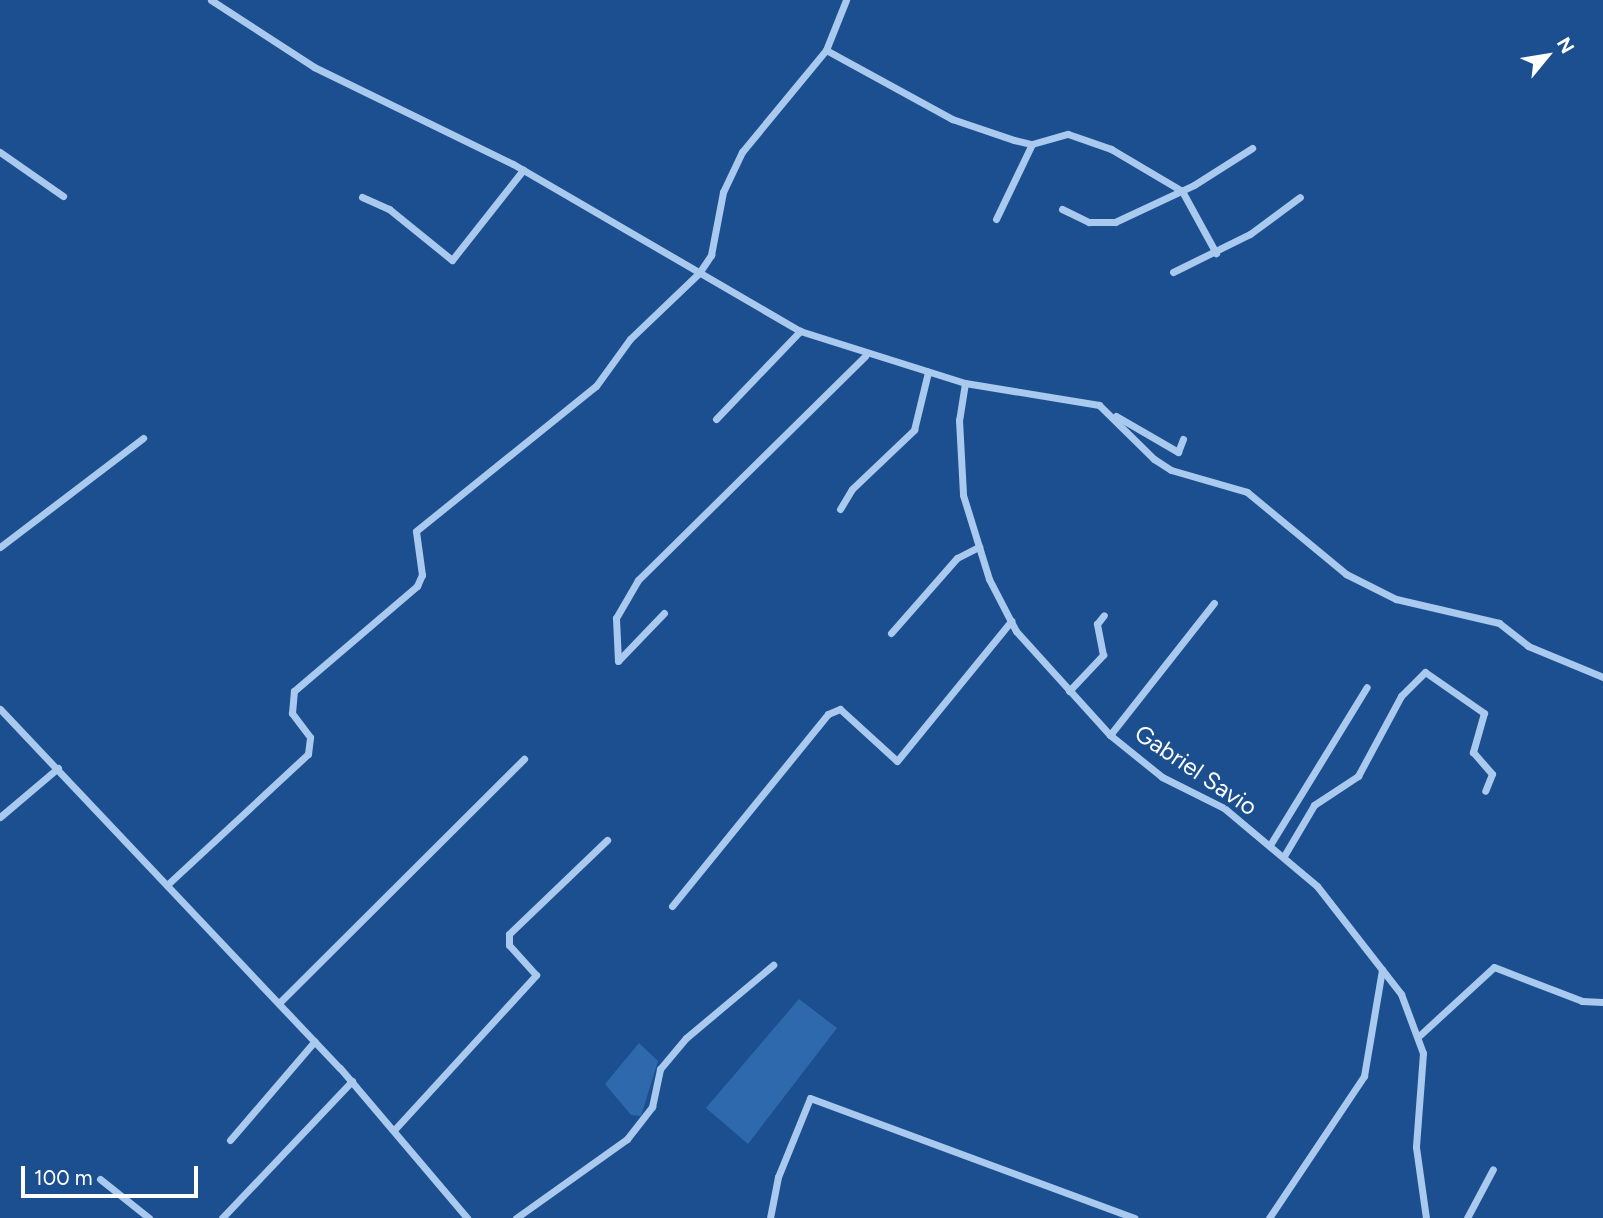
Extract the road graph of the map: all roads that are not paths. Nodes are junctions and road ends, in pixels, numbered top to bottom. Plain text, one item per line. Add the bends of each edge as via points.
1 (211, 0) edge
2 (846, 0) edge
3 (826, 50) junction
4 (1032, 144) junction
5 (1252, 148) dead end
6 (0, 152) edge
7 (523, 170) junction
8 (1182, 191) junction
9 (64, 196) dead end
10 (362, 197) dead end
11 (1300, 197) dead end
12 (1062, 209) dead end
13 (996, 219) dead end
14 (1216, 253) junction
15 (1173, 272) dead end
16 (699, 273) junction
17 (800, 331) junction
18 (865, 356) junction
19 (928, 372) junction
20 (965, 383) junction
21 (1116, 416) junction
22 (716, 419) dead end
23 (143, 438) dead end
24 (1183, 439) dead end
25 (840, 509) dead end
26 (0, 547) edge
27 (979, 547) junction
28 (1214, 603) dead end
29 (664, 613) dead end
30 (1104, 615) dead end
31 (1011, 621) junction
32 (891, 633) dead end
33 (1603, 677) edge
34 (1367, 687) dead end
35 (1069, 691) junction
36 (0, 709) edge
37 (1110, 735) junction
38 (524, 760) dead end
39 (58, 768) junction
40 (1485, 791) dead end
41 (0, 817) edge
42 (607, 840) dead end
43 (1270, 845) junction
44 (1284, 856) junction
45 (168, 884) junction
46 (672, 906) dead end
47 (773, 965) dead end
48 (1382, 970) junction
49 (1603, 1002) edge
50 (279, 1003) junction
51 (1420, 1035) junction
52 (315, 1041) junction
53 (352, 1081) junction
54 (395, 1129) junction
55 (230, 1140) dead end
56 (1493, 1169) dead end
57 (100, 1179) dead end
58 (149, 1218) edge
59 (222, 1218) edge
60 (467, 1218) edge
61 (516, 1218) edge
62 (771, 1218) edge
63 (1134, 1218) edge
64 (1269, 1218) edge
65 (1426, 1218) edge
66 (1467, 1218) edge

1 - 7 street via 314,67
2 - 3 street
3 - 4 street via 952,119
3 - 16 street via 742,152 723,192 711,255
4 - 8 street via 1059,134 1096,142
4 - 13 street
5 - 8 street
6 - 9 street
7 - 10 street via 452,260 388,209
7 - 16 street
8 - 12 street via 1108,223
8 - 14 street
11 - 14 street
14 - 15 street
16 - 17 street
16 - 45 street via 630,339 596,386 416,531 422,575 417,586 294,691 292,713 310,737 308,754
17 - 18 street
17 - 22 street
18 - 19 street
18 - 29 street via 638,580 616,618 618,661
19 - 20 street
19 - 25 street via 914,430 852,489
20 - 21 street via 1099,405
20 - 27 street, Gabriel Savio via 959,420 963,495
21 - 24 street via 1178,452
21 - 33 street via 1154,459 1171,470 1247,492 1346,574 1396,598 1490,619 1528,646
23 - 26 street
27 - 31 street, Gabriel Savio
27 - 32 street via 957,558
28 - 37 street
30 - 35 street via 1097,624 1103,655
31 - 35 street, Gabriel Savio
31 - 46 street via 897,761 840,709 828,714
34 - 43 street
35 - 37 street, Gabriel Savio
36 - 39 street
37 - 43 street, Gabriel Savio via 1162,777 1224,808
38 - 50 street
39 - 41 street
39 - 45 street
40 - 44 street via 1492,774 1473,752 1484,713 1425,672 1401,696 1358,776 1314,805
42 - 54 street via 509,934 509,945 536,975
43 - 44 street, Gabriel Savio
44 - 48 street, Gabriel Savio via 1317,886
45 - 50 street
47 - 61 street via 686,1038 660,1069 652,1107 627,1139
48 - 51 street, Gabriel Savio
48 - 64 street via 1364,1076
49 - 51 street via 1582,1001 1494,967
50 - 52 street
51 - 65 street via 1416,1147
52 - 53 street
52 - 55 street
53 - 54 street
53 - 59 street
54 - 60 street
56 - 66 street
57 - 58 street
62 - 63 street via 778,1177 810,1098

